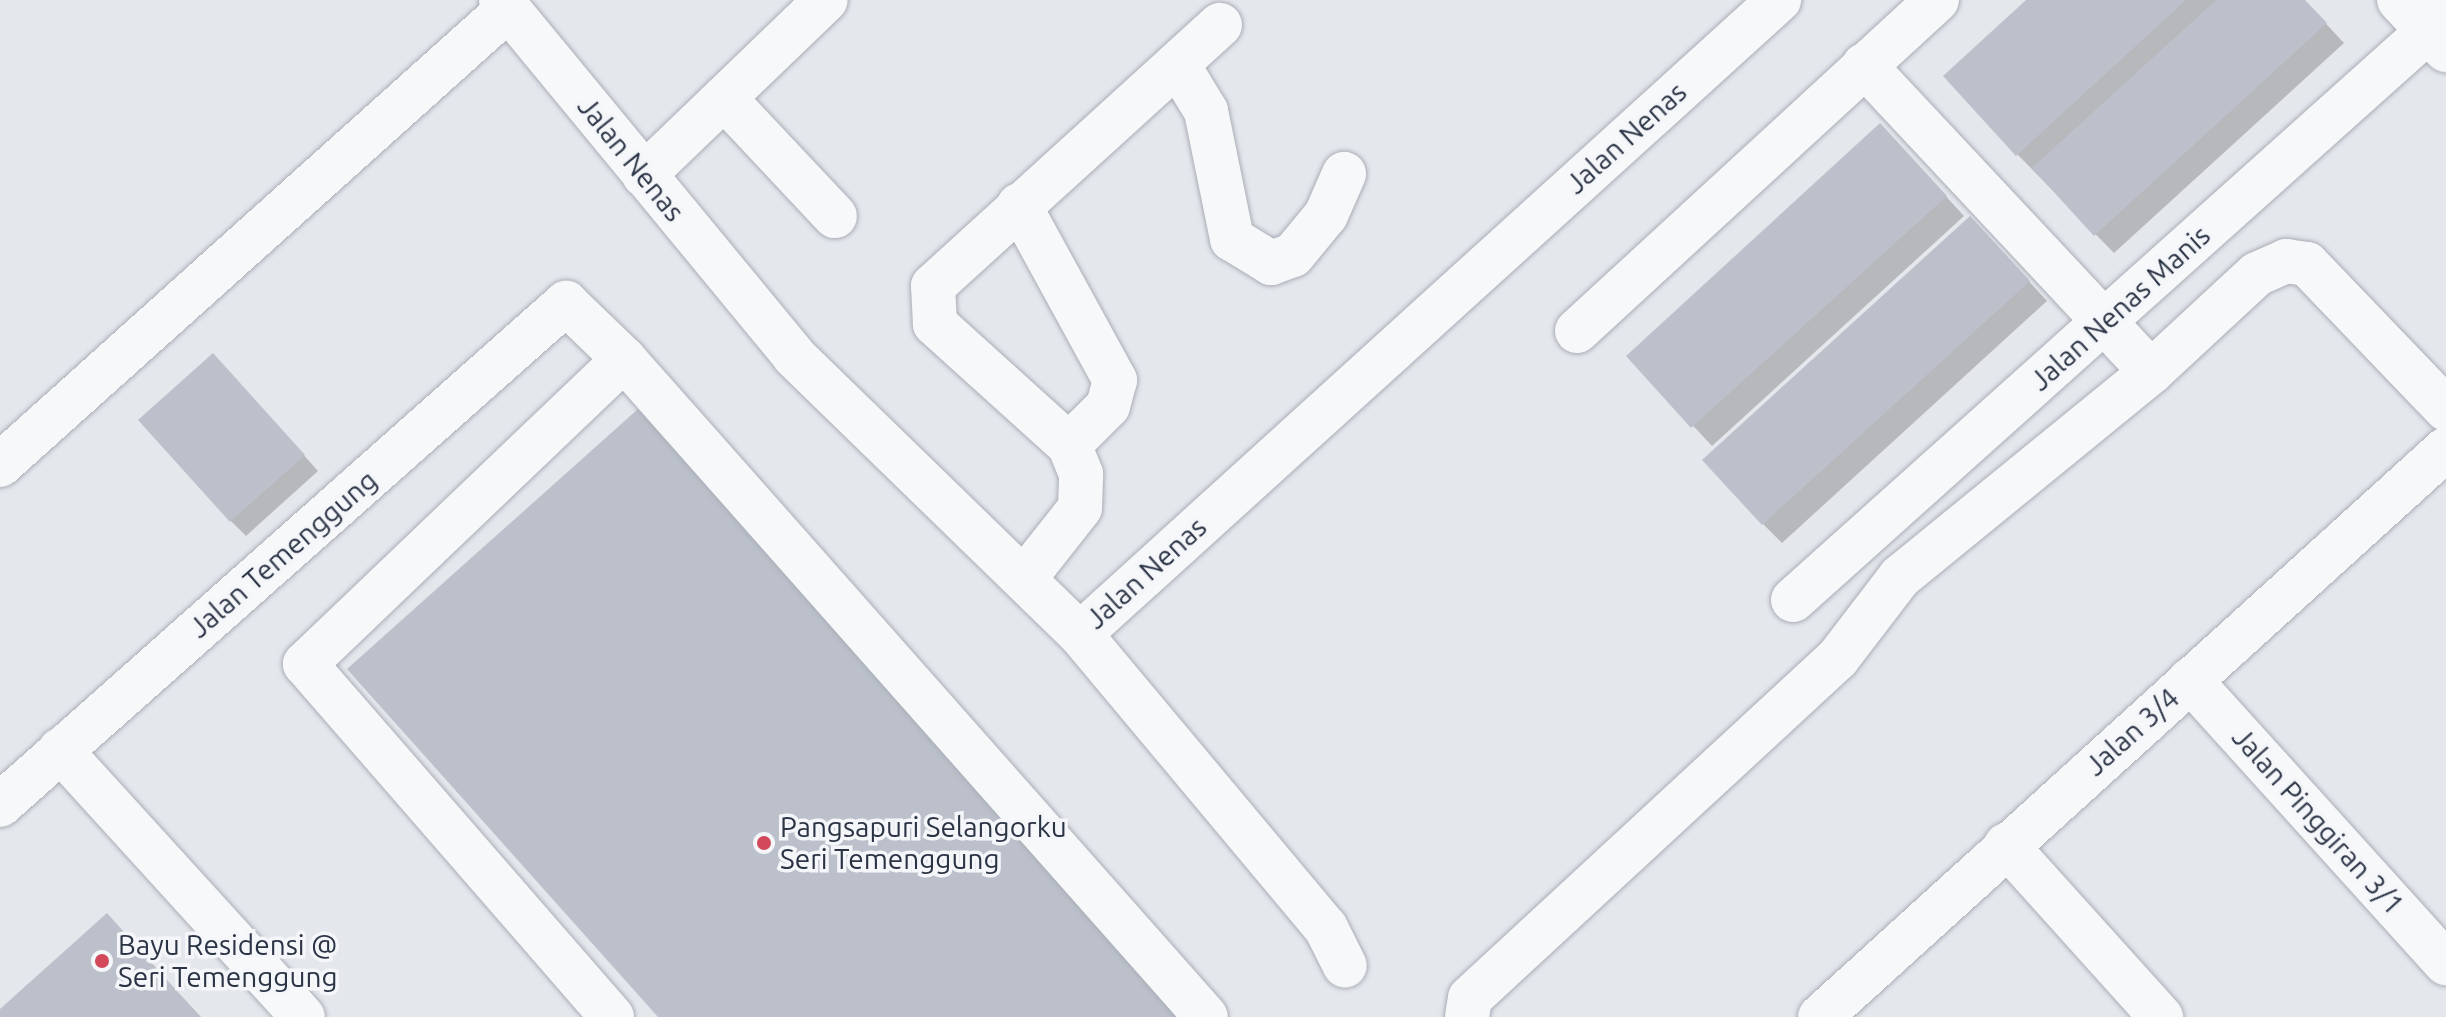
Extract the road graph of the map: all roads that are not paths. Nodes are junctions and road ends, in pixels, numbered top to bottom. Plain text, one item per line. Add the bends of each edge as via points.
1 (826, 0) edge
2 (1779, 0) edge
3 (1937, 0) edge
4 (505, 5) edge
5 (2430, 24) edge
6 (1220, 25) dead end
7 (1178, 65) junction
8 (1864, 65) junction
9 (724, 98) junction
10 (1344, 174) dead end
11 (644, 175) junction
12 (1019, 205) junction
13 (835, 216) dead end
14 (2101, 325) junction
15 (1577, 331) dead end
16 (624, 359) junction
17 (2151, 372) junction
18 (2446, 409) edge
19 (1069, 445) junction
20 (2443, 459) edge
21 (0, 465) edge
22 (1024, 579) junction
23 (1793, 600) dead end
24 (1080, 634) junction
25 (2190, 680) junction
26 (60, 750) junction
27 (0, 805) edge
28 (2006, 845) junction
29 (2446, 963) edge
30 (1345, 966) dead end
31 (303, 1017) edge
32 (612, 1017) edge
33 (1206, 1017) edge
34 (1467, 1017) edge
35 (1820, 1017) edge
36 (2161, 1017) edge

1 - 9 street
2 - 24 street, Jalan Nenas
3 - 8 street
4 - 11 street, Jalan Nenas
4 - 21 street
5 - 14 street, Jalan Nenas Manis
6 - 7 street
7 - 10 street via 1206,111 1232,239 1271,263 1293,255 1326,215
7 - 12 street
8 - 14 street
8 - 15 street
9 - 11 street
9 - 13 street
11 - 22 street, Jalan Nenas via 794,356
12 - 19 street via 1115,380 1108,406
12 - 19 street via 933,286 935,324
14 - 17 street
14 - 23 street, Jalan Nenas Manis
16 - 26 street, Jalan Temenggung via 566,303
16 - 32 street via 305,664
16 - 33 street
17 - 18 street via 2257,274 2286,261 2307,264 2342,294
17 - 34 street via 1900,577 1838,658 1470,998
19 - 22 street via 1081,474 1080,508
20 - 25 street, Jalan 3/4
22 - 24 street, Jalan Nenas
24 - 30 street via 1326,928
25 - 28 street, Jalan 3/4
25 - 29 street, Jalan Pinggiran 3/1
26 - 27 street, Jalan Temenggung
26 - 31 street
28 - 35 street, Jalan 3/4
28 - 36 street

